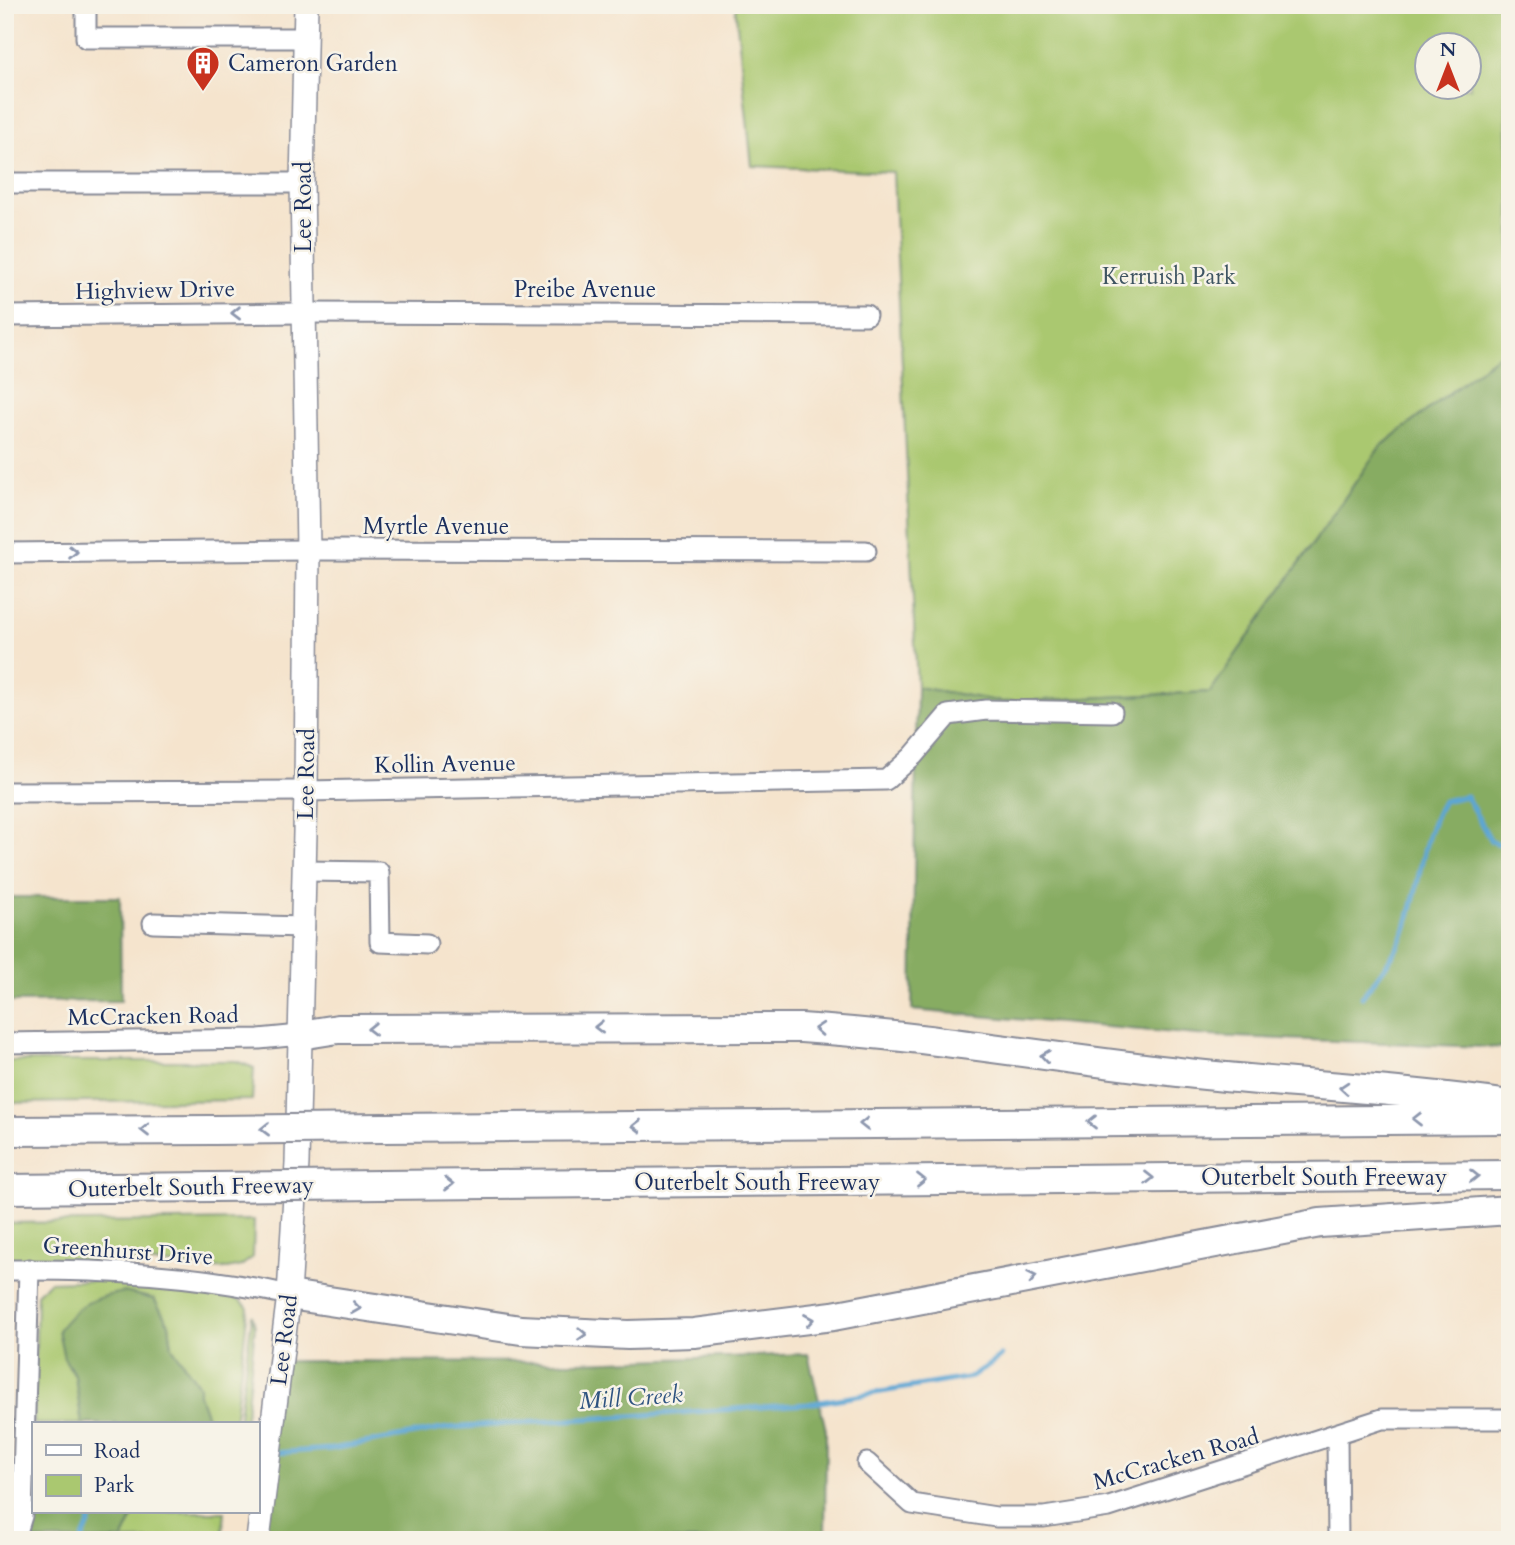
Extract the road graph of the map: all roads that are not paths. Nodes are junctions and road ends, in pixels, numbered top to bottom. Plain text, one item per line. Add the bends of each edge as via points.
1 (86, 5) edge
2 (306, 5) edge
3 (304, 38) junction
4 (5, 183) edge
5 (302, 183) junction
6 (304, 313) junction
7 (866, 315) dead end
8 (5, 316) edge
9 (308, 550) junction
10 (866, 551) dead end
11 (5, 553) edge
12 (1112, 712) dead end
13 (306, 791) junction
14 (5, 792) edge
15 (305, 871) junction
16 (153, 923) dead end
17 (304, 928) junction
18 (427, 944) dead end
19 (300, 1035) junction
20 (5, 1043) edge
21 (1510, 1105) edge
22 (1510, 1118) edge
23 (5, 1131) edge
24 (1510, 1175) edge
25 (5, 1189) edge
26 (1510, 1210) edge
27 (29, 1269) junction
28 (5, 1270) edge
29 (289, 1295) junction
30 (1510, 1419) edge
31 (1337, 1436) junction
32 (867, 1463) dead end
33 (12, 1531) edge
34 (259, 1531) edge
35 (1338, 1540) edge

1 - 3 street via 86,38
2 - 3 main road, Lee Road
3 - 5 main road, Lee Road
4 - 5 street
5 - 6 main road, Lee Road
6 - 7 street, Preibe Avenue
6 -> 8 street, Highview Drive
6 - 9 main road, Lee Road
9 - 10 street, Myrtle Avenue
11 -> 9 street, Myrtle Avenue
9 - 13 main road, Lee Road
12 - 13 street, Kollin Avenue via 986,710 948,715 913,757 886,780
13 - 14 street, Kollin Avenue
13 - 15 main road, Lee Road
15 - 17 main road, Lee Road
15 - 18 street via 379,872 380,942
16 - 17 street
17 - 19 main road, Lee Road
19 - 20 street, McCracken Road via 259,1040
21 -> 19 highway via 801,1028 338,1029
19 - 29 main road, Lee Road
22 -> 23 highway, bridge
25 -> 24 highway, Outerbelt South Freeway, bridge
29 -> 26 highway via 521,1330 694,1333 833,1316 1286,1228 1386,1216
27 - 28 street, Greenhurst Drive
27 - 29 street, Greenhurst Drive via 167,1274
27 - 33 street via 22,1517
29 - 34 main road, Lee Road
30 - 31 street, McCracken Road via 1382,1419
31 - 32 street, McCracken Road via 1109,1507 1044,1517 996,1517 912,1503
31 - 35 street

